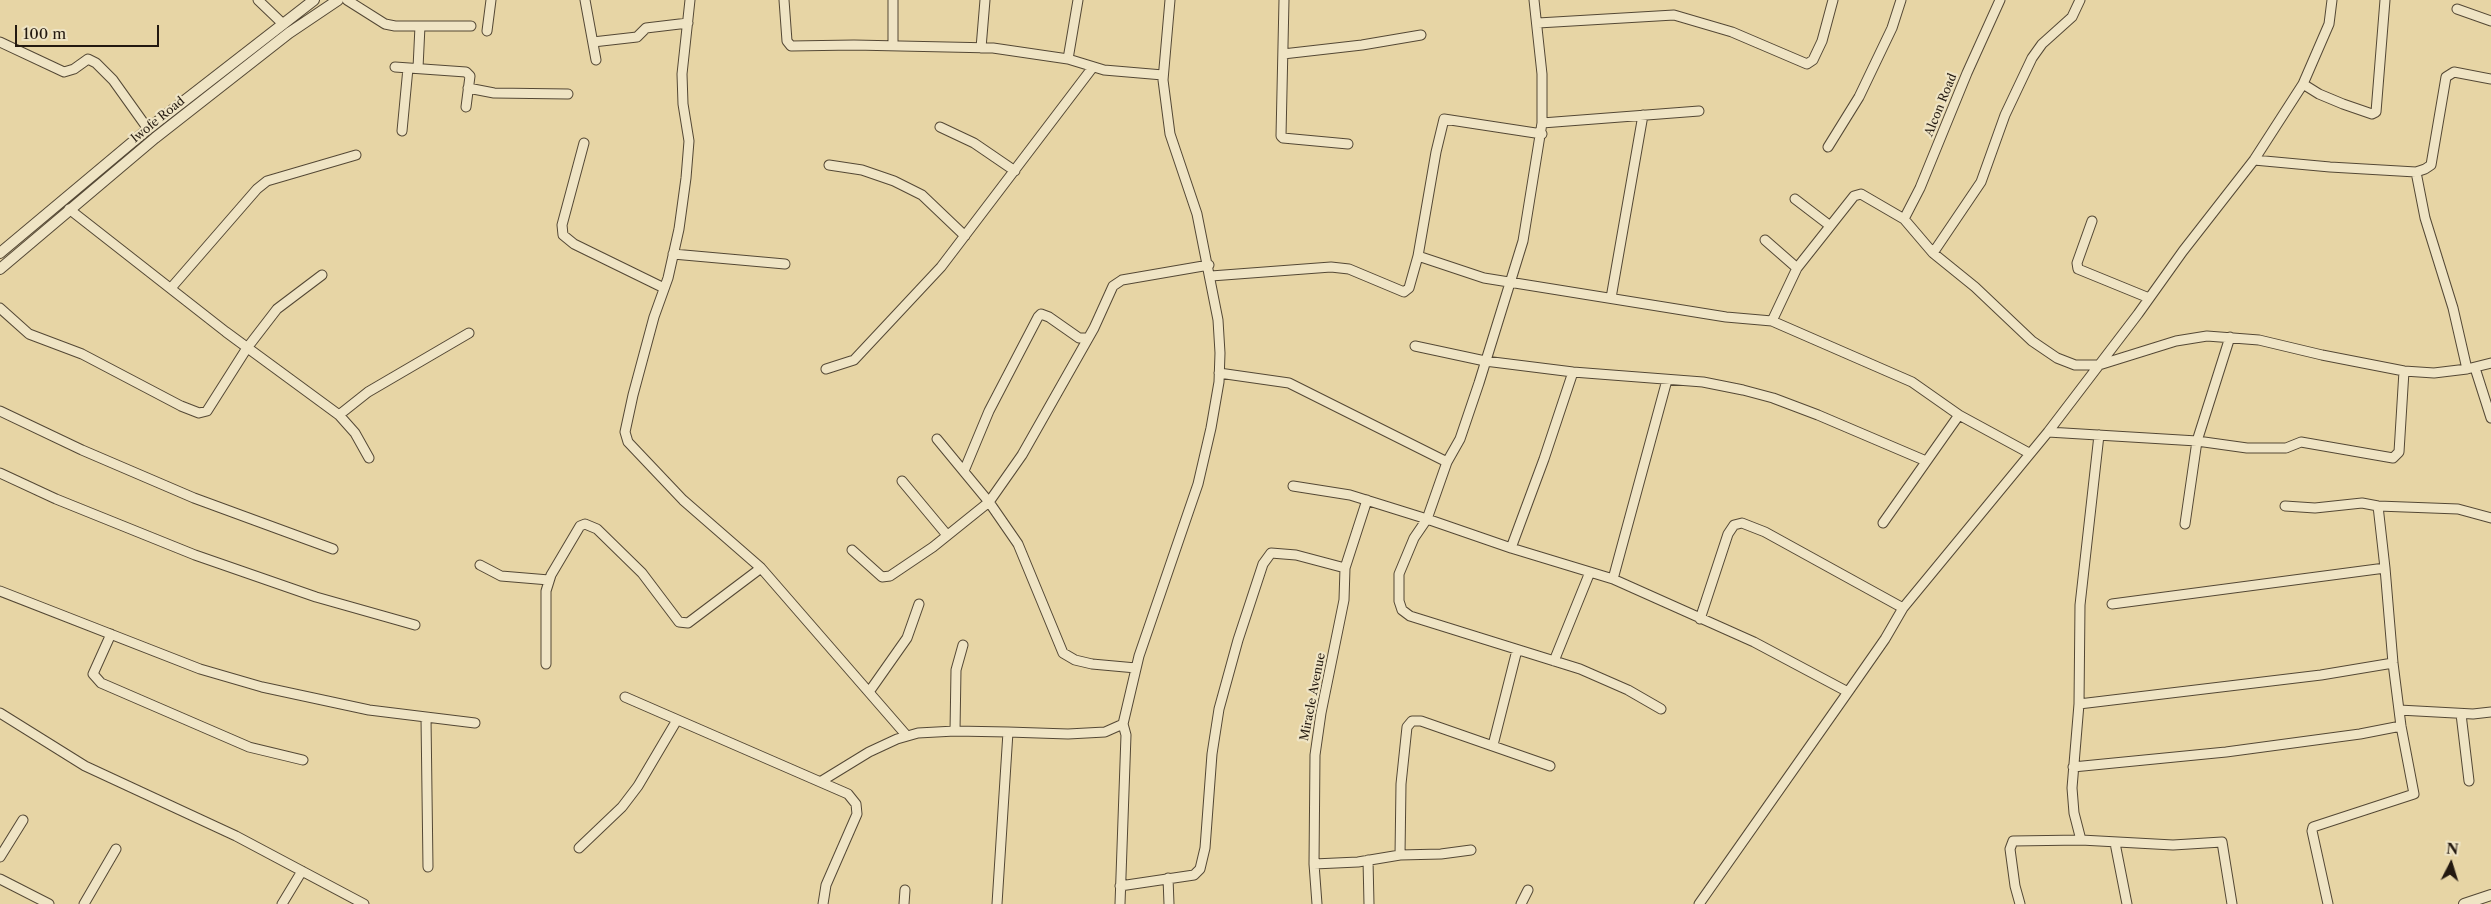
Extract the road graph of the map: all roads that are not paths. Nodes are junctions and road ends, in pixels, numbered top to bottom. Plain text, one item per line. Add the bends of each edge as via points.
1 (258, 0) edge
2 (314, 0) edge
3 (338, 0) edge
4 (347, 0) edge
5 (491, 0) edge
6 (585, 0) edge
7 (690, 0) edge
8 (784, 0) edge
9 (893, 0) edge
10 (985, 0) edge
11 (1078, 0) edge
12 (1170, 0) edge
13 (1284, 0) edge
14 (1534, 0) edge
15 (1833, 0) edge
16 (1901, 0) edge
17 (2000, 0) edge
18 (2080, 0) edge
19 (2330, 0) edge
20 (2385, 0) edge
21 (2457, 9) dead end
22 (2491, 21) edge
23 (282, 23) junction
24 (688, 23) junction
25 (1538, 23) junction
26 (420, 26) junction
27 (471, 26) dead end
28 (487, 32) dead end
29 (1421, 35) dead end
30 (0, 42) edge
31 (593, 42) junction
32 (893, 46) junction
33 (981, 48) junction
34 (1283, 54) junction
35 (596, 60) dead end
36 (1068, 60) junction
37 (395, 67) dead end
38 (1093, 67) junction
39 (408, 68) junction
40 (418, 68) junction
41 (1163, 76) junction
42 (2491, 79) edge
43 (2303, 84) junction
44 (468, 88) junction
45 (568, 94) dead end
46 (466, 107) dead end
47 (1699, 111) dead end
48 (1643, 115) junction
49 (1542, 123) junction
50 (940, 127) dead end
51 (148, 130) junction
52 (402, 131) dead end
53 (1542, 134) junction
54 (584, 144) dead end
55 (1348, 144) dead end
56 (1828, 147) dead end
57 (356, 156) dead end
58 (2254, 160) junction
59 (829, 165) dead end
60 (1015, 171) junction
61 (2416, 172) junction
62 (1795, 199) dead end
63 (69, 209) junction
64 (1904, 219) junction
65 (2092, 221) dead end
66 (1829, 225) junction
67 (965, 236) junction
68 (1765, 240) dead end
69 (0, 253) edge
70 (1933, 253) junction
71 (673, 254) junction
72 (1418, 256) junction
73 (785, 264) dead end
74 (1209, 265) junction
75 (1797, 268) junction
76 (0, 269) edge
77 (322, 275) dead end
78 (1211, 276) junction
79 (1512, 281) junction
80 (172, 288) junction
81 (664, 288) junction
82 (1611, 298) junction
83 (2149, 298) junction
84 (0, 308) edge
85 (1772, 320) junction
86 (470, 332) dead end
87 (2230, 337) junction
88 (1087, 338) junction
89 (1415, 346) dead end
90 (247, 348) junction
91 (1485, 361) junction
92 (2491, 363) edge
93 (2100, 365) junction
94 (826, 369) dead end
95 (2471, 369) junction
96 (2404, 371) junction
97 (1573, 372) junction
98 (1219, 373) junction
99 (1667, 380) junction
100 (0, 411) edge
101 (339, 415) junction
102 (1959, 415) junction
103 (2491, 418) edge
104 (2048, 432) junction
105 (2099, 435) junction
106 (937, 439) dead end
107 (2197, 441) junction
108 (2029, 453) junction
109 (369, 458) dead end
110 (1926, 461) junction
111 (1447, 462) junction
112 (964, 471) junction
113 (0, 473) edge
114 (902, 481) dead end
115 (1293, 486) dead end
116 (1367, 500) junction
117 (989, 502) junction
118 (2285, 506) dead end
119 (2378, 506) junction
120 (2491, 518) edge
121 (1427, 519) junction
122 (1883, 523) dead end
123 (2185, 524) dead end
124 (947, 535) junction
125 (1511, 548) junction
126 (333, 549) dead end
127 (852, 550) dead end
128 (480, 565) dead end
129 (760, 568) junction
130 (1345, 568) junction
131 (2385, 568) junction
132 (1590, 572) junction
133 (1613, 579) junction
134 (549, 580) junction
135 (0, 591) edge
136 (919, 604) dead end
137 (2112, 604) dead end
138 (1902, 608) junction
139 (1700, 619) junction
140 (415, 625) dead end
141 (111, 634) junction
142 (963, 645) dead end
143 (1517, 650) junction
144 (1554, 662) junction
145 (2392, 663) junction
146 (546, 664) dead end
147 (1136, 668) junction
148 (869, 692) junction
149 (1848, 692) junction
150 (625, 697) dead end
151 (2079, 704) junction
152 (1661, 709) dead end
153 (2399, 710) junction
154 (2491, 712) edge
155 (0, 713) edge
156 (2461, 714) junction
157 (426, 718) junction
158 (677, 720) junction
159 (475, 724) dead end
160 (1123, 724) junction
161 (2401, 726) junction
162 (955, 731) junction
163 (1008, 732) junction
164 (908, 736) junction
165 (1493, 745) junction
166 (303, 760) dead end
167 (1550, 766) dead end
168 (2073, 767) junction
169 (2469, 781) dead end
170 (820, 782) junction
171 (23, 820) dead end
172 (2082, 840) junction
173 (2115, 843) junction
174 (579, 848) dead end
175 (116, 849) dead end
176 (1471, 850) dead end
177 (1400, 855) junction
178 (0, 857) edge
179 (1368, 860) junction
180 (1314, 864) junction
181 (428, 867) dead end
182 (302, 871) junction
183 (1168, 878) junction
184 (0, 880) edge
185 (1120, 886) junction
186 (905, 890) dead end
187 (1528, 890) dead end
188 (2491, 895) edge
189 (49, 904) edge
190 (84, 904) edge
191 (282, 904) edge
192 (364, 904) edge
193 (823, 904) edge
194 (904, 904) edge
195 (997, 904) edge
196 (1120, 904) edge
197 (1169, 904) edge
198 (1317, 904) edge
199 (1369, 904) edge
200 (1521, 904) edge
201 (1699, 904) edge
202 (2020, 904) edge
203 (2127, 904) edge
204 (2232, 904) edge
205 (2328, 904) edge
206 (2464, 904) edge

1 - 23 street
2 - 23 street, Iwofe Road
3 - 63 street, Iwofe Road via 289,33
4 - 26 street via 385,24
5 - 28 street
6 - 31 street
7 - 24 street
8 - 32 street via 787,41 791,46
9 - 32 street
10 - 33 street
11 - 36 street
12 - 41 street
13 - 34 street
14 - 25 street
15 - 25 street via 1822,41 1813,60 1807,64 1732,32 1674,15
16 - 56 street via 1892,28 1859,97
17 - 64 street, Alcon Road
18 - 70 street via 2072,17 2042,44 2032,58 2008,108 1981,182
19 - 43 street via 2329,24
20 - 43 street via 2376,112 2372,114 2343,104
21 - 22 street
23 - 51 street, Iwofe Road
24 - 31 street via 646,28 637,37
24 - 71 street via 682,74 683,104 690,141
25 - 49 street
26 - 27 street
26 - 40 street
29 - 34 street
30 - 51 street via 64,72 88,59 96,63 113,80
31 - 35 street
32 - 33 street
33 - 36 street
34 - 55 street via 1281,136
36 - 38 street
37 - 39 street
38 - 41 street
38 - 60 street
39 - 40 street
39 - 52 street
40 - 44 street via 466,72 470,76
41 - 74 street via 1170,134 1197,214
42 - 61 street via 2449,73 2431,165
43 - 58 street
44 - 45 street via 494,94
44 - 46 street
47 - 48 street
48 - 49 street
48 - 82 street
49 - 53 street
50 - 60 street via 974,143
51 - 69 street, Iwofe Road
53 - 72 street via 1444,120
53 - 79 street via 1523,241
54 - 81 street via 562,225 563,235 574,244
57 - 80 street via 267,181
58 - 61 street
58 - 83 street
59 - 67 street via 862,170 922,195
60 - 67 street
61 - 95 street via 2425,218
62 - 66 street
63 - 76 street, Iwofe Road
63 - 80 street
64 - 66 street via 1857,194
64 - 70 street
65 - 83 street via 2077,262 2078,269
66 - 75 street
67 - 94 street via 941,267 854,360
68 - 75 street
70 - 93 street via 2044,350 2074,365
71 - 73 street
71 - 81 street
72 - 78 street via 1409,288 1404,292 1350,269 1331,267
72 - 79 street via 1484,278
74 - 78 street
74 - 88 street via 1122,280 1113,286
75 - 85 street
77 - 90 street via 277,309
78 - 98 street via 1218,320
79 - 82 street
79 - 91 street
80 - 90 street
81 - 129 street via 637,378 625,432 628,442 684,500
82 - 85 street via 1726,317
83 - 93 street
84 - 90 street via 29,334 82,354 199,413 207,411
85 - 102 street via 1912,382
86 - 101 street via 368,392
87 - 93 street via 2207,336 2176,341
87 - 96 street via 2259,340
87 - 107 street
88 - 112 street via 1080,338 1049,317 1041,314 1038,317 989,411
88 - 117 street via 1022,455
89 - 91 street
90 - 101 street
91 - 97 street
91 - 111 street via 1460,439
92 - 95 street
93 - 104 street
95 - 96 street via 2434,373
95 - 103 street
96 - 107 street via 2396,457 2301,442 2277,449
97 - 99 street
97 - 125 street
98 - 111 street via 1289,383
98 - 147 street via 1198,484
99 - 110 street via 1703,382 1773,398
99 - 133 street
100 - 126 street via 194,498
101 - 109 street via 355,433
102 - 108 street
102 - 110 street
104 - 105 street
104 - 108 street
105 - 107 street
105 - 151 street via 2081,596
106 - 112 street
107 - 123 street
108 - 138 street
110 - 122 street
111 - 121 street
112 - 117 street
113 - 140 street via 195,555 316,597
114 - 124 street
115 - 116 street
116 - 121 street
116 - 130 street, Miracle Avenue
117 - 124 street
117 - 147 street via 1018,544 1063,653 1092,664
118 - 119 street via 2315,508 2362,503
119 - 120 street via 2458,509
119 - 131 street
121 - 125 street
121 - 143 street via 1414,538 1399,574 1397,586 1402,610 1410,616
124 - 127 street via 886,578
125 - 132 street
128 - 134 street via 501,576
129 - 134 street via 688,622 680,622 642,572 597,529 586,524 574,533
129 - 148 street
130 - 180 street, Miracle Avenue via 1344,600 1315,755
130 - 183 street via 1296,554 1271,553 1263,564 1219,709 1200,869 1194,874
131 - 137 street
131 - 145 street
132 - 133 street
132 - 144 street
133 - 139 street
134 - 146 street via 544,609
135 - 141 street
136 - 148 street via 908,638
138 - 139 street via 1765,532 1742,523 1734,525 1728,534
138 - 149 street
139 - 149 street via 1754,642
141 - 157 street via 200,668 262,687 370,710
141 - 166 street via 93,674 101,683 249,747
142 - 162 street via 956,670
143 - 144 street
143 - 165 street
144 - 152 street via 1588,672
145 - 151 street via 2320,675
145 - 153 street
147 - 160 street
148 - 164 street
149 - 201 street
150 - 158 street
151 - 168 street
153 - 156 street
153 - 161 street
154 - 156 street
155 - 182 street via 85,766 236,836
156 - 169 street
157 - 159 street
157 - 181 street
158 - 170 street
158 - 174 street via 622,807
160 - 163 street via 1105,732
160 - 185 street via 1126,790
161 - 168 street via 2226,752
161 - 205 street via 2414,794 2312,831
162 - 163 street
162 - 164 street
163 - 195 street
164 - 170 street via 870,752
165 - 167 street
165 - 177 street via 1421,721 1409,723 1401,784
168 - 172 street via 2074,813
170 - 193 street via 848,794 856,804 856,814 826,885
171 - 178 street
172 - 173 street
172 - 202 street via 2013,841 2014,886
173 - 203 street
173 - 204 street via 2173,845 2222,842
175 - 190 street
176 - 177 street
177 - 179 street
179 - 180 street
179 - 199 street
180 - 198 street, Miracle Avenue
182 - 191 street
182 - 192 street
183 - 185 street
183 - 197 street
184 - 189 street
185 - 196 street
186 - 194 street
187 - 200 street
188 - 206 street

